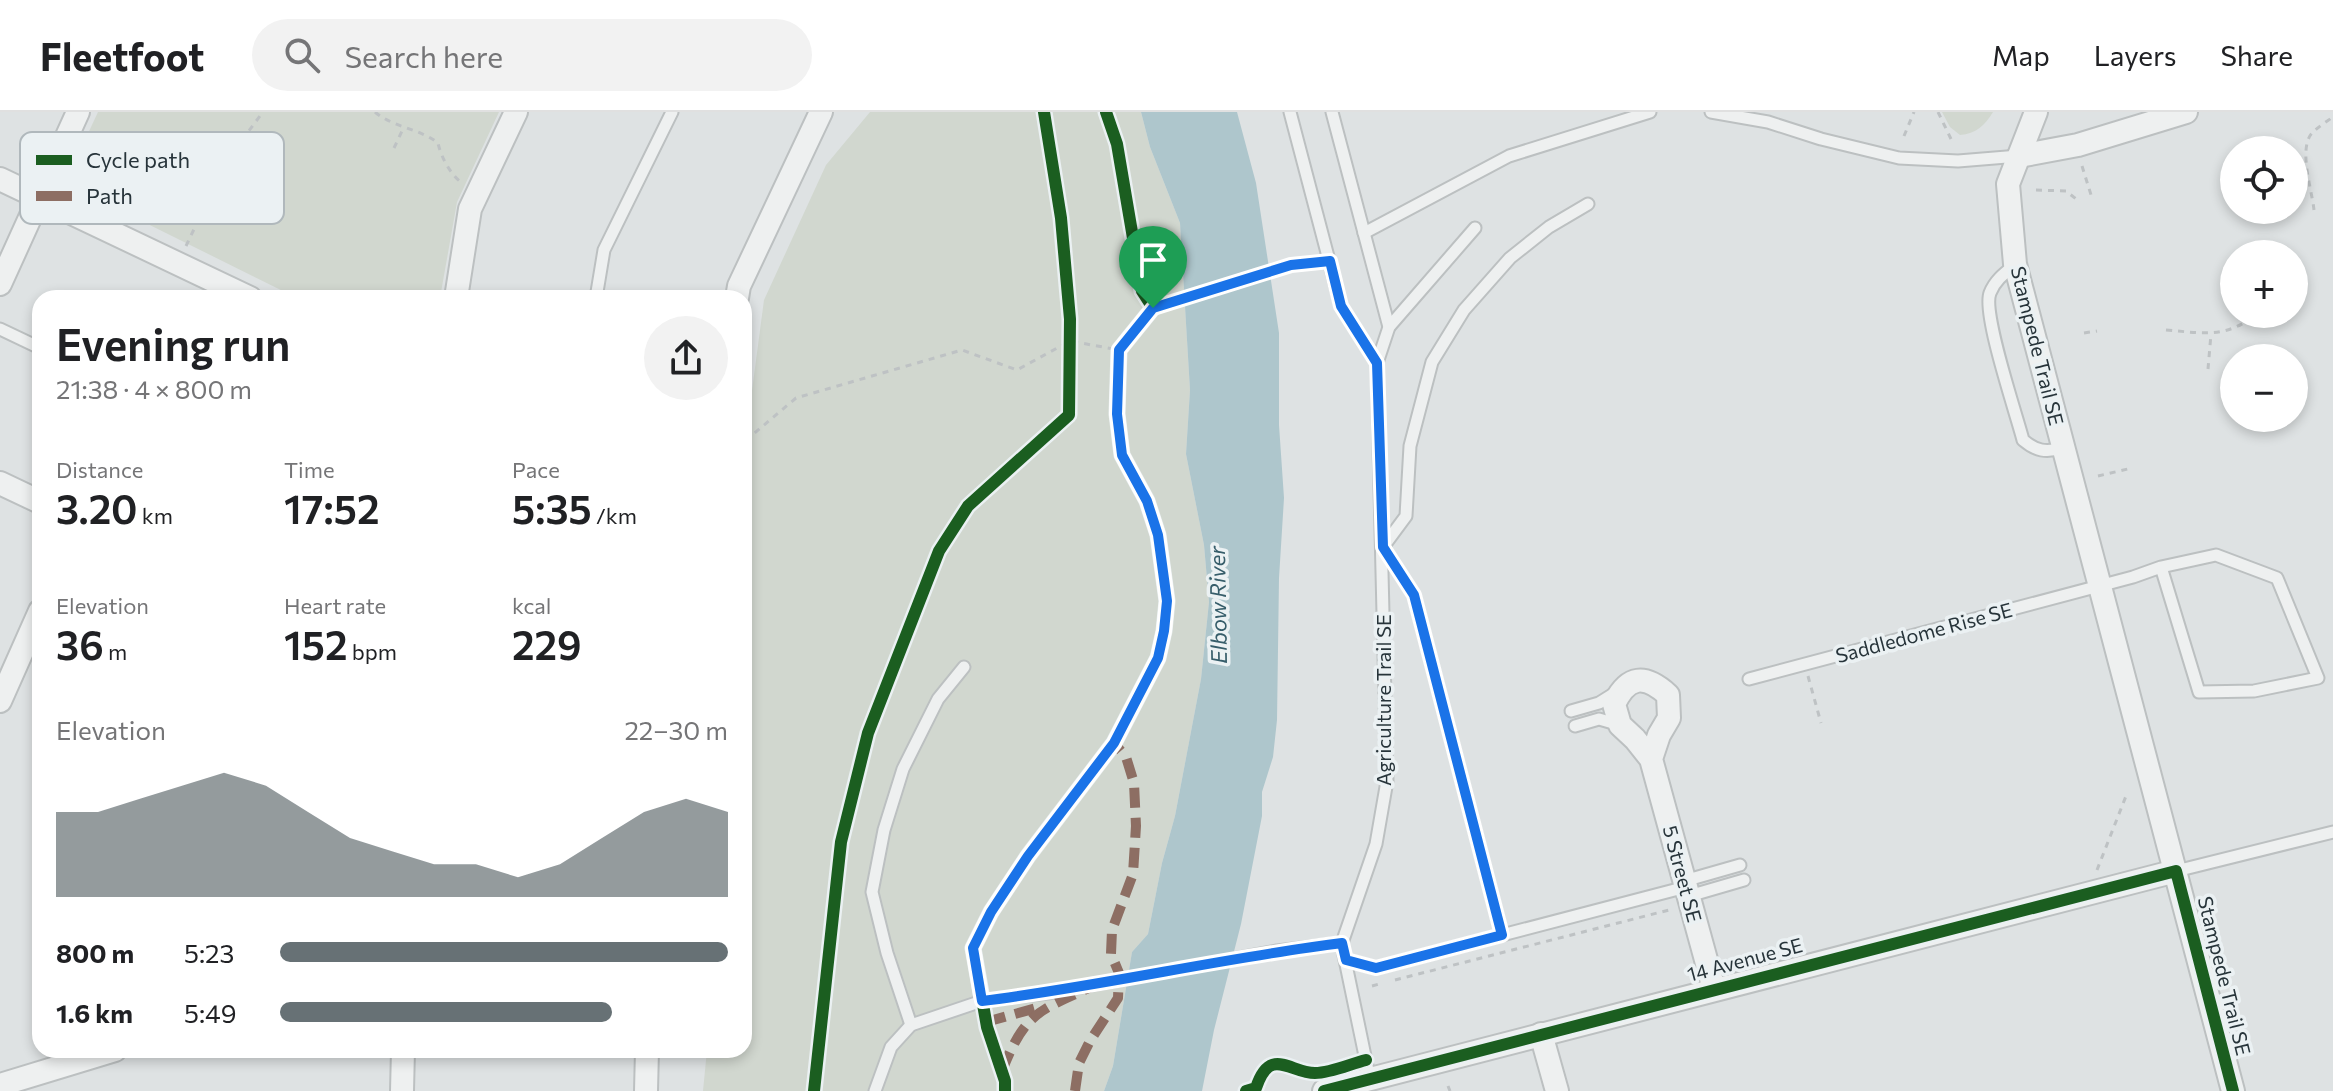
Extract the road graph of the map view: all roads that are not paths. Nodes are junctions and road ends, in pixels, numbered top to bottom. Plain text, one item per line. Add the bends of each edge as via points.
1 (78, 112) edge
2 (516, 112) edge
3 (672, 112) edge
4 (821, 112) edge
5 (1290, 112) edge
6 (1332, 112) edge
7 (1650, 112) edge
8 (1711, 112) edge
9 (2036, 112) edge
10 (2186, 112) edge
11 (1727, 114) edge
12 (69, 132) edge
13 (2019, 156) junction
14 (0, 179) edge
15 (20, 188) edge
16 (1588, 204) dead end
17 (26, 224) edge
18 (95, 224) edge
19 (1475, 228) dead end
20 (1364, 233) junction
21 (2015, 264) junction
22 (0, 284) edge
23 (233, 290) edge
24 (457, 290) edge
25 (597, 290) edge
26 (738, 290) edge
27 (1389, 327) junction
28 (0, 329) edge
29 (32, 344) edge
30 (1377, 363) junction
31 (2062, 448) junction
32 (0, 483) edge
33 (32, 498) edge
34 (1383, 547) junction
35 (2161, 567) junction
36 (2099, 586) junction
37 (32, 629) edge
38 (964, 667) dead end
39 (1749, 679) dead end
40 (1622, 689) junction
41 (0, 701) edge
42 (1571, 711) dead end
43 (1620, 725) junction
44 (1575, 726) dead end
45 (1651, 759) junction
46 (2333, 833) edge
47 (1740, 865) dead end
48 (2176, 871) junction
49 (1744, 880) dead end
50 (1686, 888) junction
51 (1502, 935) junction
52 (1342, 943) junction
53 (1346, 960) junction
54 (1714, 989) junction
55 (911, 1025) junction
56 (1541, 1034) junction
57 (89, 1058) edge
58 (403, 1058) edge
59 (647, 1058) edge
60 (1370, 1080) junction
61 (0, 1085) edge
62 (402, 1091) edge
63 (646, 1091) edge
64 (875, 1091) edge
65 (1324, 1091) edge
66 (1557, 1091) edge
67 (2233, 1091) edge

1 - 12 street
2 - 24 street via 470,209
3 - 25 lane via 604,250
4 - 26 street
5 - 30 lane via 1341,306
6 - 20 lane
7 - 20 lane via 1509,156
8 - 11 lane
9 - 13 street, Stampede Trail SE
10 - 13 street via 2078,145
11 - 13 lane via 1899,158
13 - 21 street, Stampede Trail SE via 2007,190
14 - 15 street
16 - 34 lane via 1510,258 1464,310 1432,362 1410,446 1406,516
17 - 22 street
18 - 23 street
19 - 27 lane, Agriculture Trail SE
20 - 27 lane
21 - 31 street, Stampede Trail SE
21 - 31 lane via 1988,295 1990,318 2023,440 2034,449
27 - 30 lane, Agriculture Trail SE
28 - 29 lane
30 - 34 lane, Agriculture Trail SE
31 - 36 street, Stampede Trail SE
32 - 33 street
34 - 51 lane via 1414,595
34 - 52 lane, Agriculture Trail SE via 1387,781 1376,844
35 - 35 lane, Saddledome Rise SE via 2199,692 2254,691 2318,678 2277,578 2216,555
35 - 36 lane, Saddledome Rise SE
36 - 39 lane, Saddledome Rise SE
36 - 48 street, Stampede Trail SE
37 - 41 street
38 - 55 lane via 938,699 903,769 872,892
40 - 42 lane
40 - 43 street via 1614,704
40 - 45 street via 1637,680 1653,682 1668,695 1669,718
43 - 44 lane via 1599,719
43 - 45 street, 5 Street SE
45 - 50 street, 5 Street SE
46 - 48 lane, 14 Avenue SE
47 - 50 lane
48 - 54 street, 14 Avenue SE
48 - 67 street, Stampede Trail SE
49 - 50 lane
50 - 51 lane
50 - 54 street, 5 Street SE
51 - 53 lane via 1376,968
52 - 53 lane
52 - 55 lane via 982,1001
53 - 60 lane
54 - 56 street, 14 Avenue SE
55 - 64 lane via 891,1047
56 - 60 street, 14 Avenue SE
56 - 66 street
57 - 61 street
58 - 62 street
59 - 63 street
60 - 65 street, 14 Avenue SE

